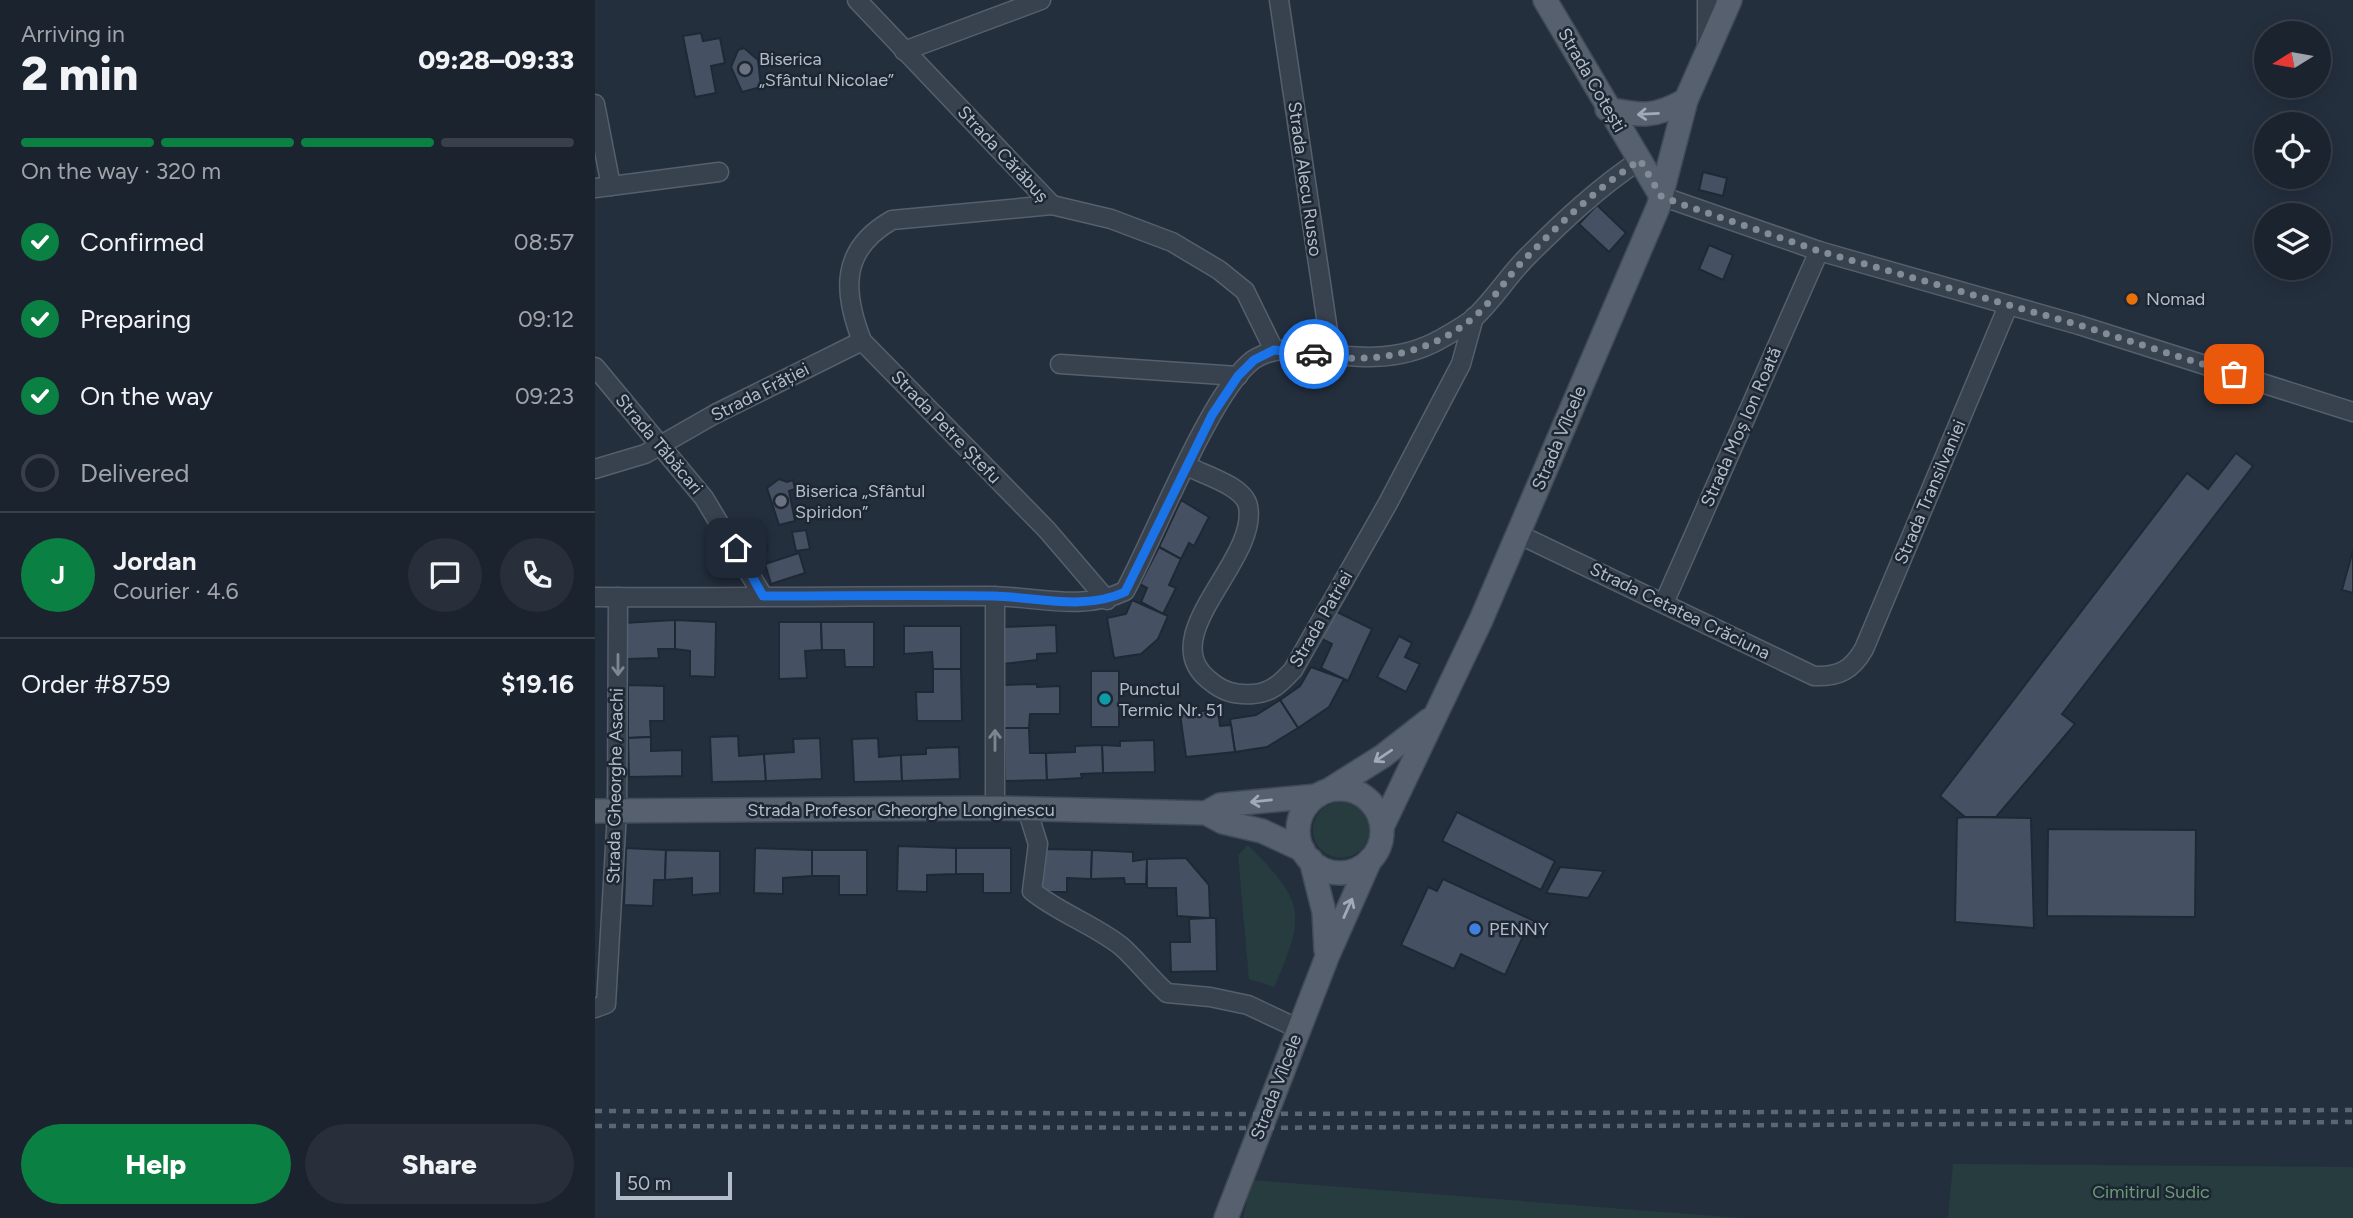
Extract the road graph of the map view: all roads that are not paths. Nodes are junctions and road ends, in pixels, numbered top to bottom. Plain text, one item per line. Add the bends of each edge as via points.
1 (857, 0) edge
2 (1041, 0) edge
3 (1279, 0) edge
4 (1545, 0) edge
5 (1707, 0) edge
6 (1730, 0) edge
7 (1707, 47) junction
8 (904, 51) junction
9 (1686, 100) junction
10 (595, 104) edge
11 (1607, 109) junction
12 (1640, 160) junction
13 (719, 172) dead end
14 (603, 187) edge
15 (1661, 196) junction
16 (1052, 205) junction
17 (870, 232) joint
18 (1819, 251) junction
19 (2008, 306) junction
20 (1475, 317) junction
21 (862, 341) junction
22 (1274, 350) junction
23 (1332, 358) junction
24 (1060, 364) dead end
25 (595, 367) edge
26 (1238, 376) junction
27 (2353, 412) edge
28 (660, 445) junction
29 (1187, 466) junction
30 (595, 469) edge
31 (1518, 534) junction
32 (763, 596) junction
33 (995, 596) junction
34 (595, 597) edge
35 (618, 597) junction
36 (1107, 600) junction
37 (1664, 603) junction
38 (1844, 673) joint
39 (1433, 717) junction
40 (1323, 793) junction
41 (995, 808) junction
42 (1027, 809) junction
43 (606, 811) edge
44 (1206, 813) junction
45 (1382, 827) junction
46 (1307, 855) junction
47 (1370, 860) junction
48 (1327, 957) junction
49 (595, 1008) edge
50 (1299, 1029) junction
51 (1226, 1218) edge

1 - 8 street, Strada Cărăbuș
2 - 8 street
3 - 23 street, Strada Alecu Russo
4 - 11 main road, Strada Cotești
5 - 7 street
6 - 7 main road, Strada Vîlcele
7 - 9 main road, Strada Vîlcele
8 - 16 street, Strada Cărăbuș
9 -> 11 main road via 1664,113 1650,115
9 - 15 main road, Strada Vîlcele
10 - 14 street
11 - 12 main road, Strada Cotești
12 - 15 main road
12 - 20 street via 1600,188 1526,257
13 - 14 street
15 - 18 street
15 - 31 main road, Strada Vîlcele
16 - 17 street, Strada Cărăbuș via 893,220
16 - 22 street via 1111,219 1172,242 1219,270 1245,291
17 - 21 street, Strada Petre Ștefu via 855,253 849,275 849,301
18 - 19 street
18 - 37 street, Strada Moș Ion Roată
19 - 27 street
19 - 38 street, Strada Transilvaniei via 1864,649
20 - 23 street via 1414,351
20 - 29 street, Strada Patriei via 1461,364 1293,670 1277,687 1258,694 1236,695 1218,688 1204,677 1189,647 1248,524 1248,505 1240,492
21 - 28 street, Strada Frăției
21 - 36 street, Strada Petre Ștefu via 1047,530
22 - 23 street
22 - 26 street via 1254,360
24 - 26 street
25 - 28 street, Strada Tăbăcari
26 - 29 street
28 - 30 street, Strada Frăției
28 - 32 street, Strada Tăbăcari via 723,524
29 - 36 street via 1125,592
31 - 37 street, Strada Cetatea Crăciuna
31 - 39 main road, Strada Vîlcele
32 - 33 street
32 - 35 street
33 - 36 street via 1085,603
41 -> 33 street
34 - 35 street
35 -> 43 street, Strada Gheorghe Asachi
37 - 38 street, Strada Cetatea Crăciuna via 1814,676
39 -> 40 main road, Strada Vîlcele via 1392,750
39 - 45 main road, Strada Vîlcele
40 -> 44 main road, Strada Profesor Gheorghe Longinescu via 1220,805
40 - 45 main road via 1353,790 1364,796
40 - 46 main road via 1302,814 1299,839
41 - 42 main road, Strada Profesor Gheorghe Longinescu
41 - 43 main road, Strada Profesor Gheorghe Longinescu
42 - 44 main road, Strada Profesor Gheorghe Longinescu
42 - 50 street via 1038,844 1032,891 1044,901 1122,947 1167,993 1248,1005
43 - 49 street, Strada Gheorghe Asachi via 606,1004
44 - 46 main road, Strada Profesor Gheorghe Longinescu via 1262,831
45 - 47 main road via 1380,843
46 - 47 main road via 1334,872 1347,872
46 - 48 main road, Strada Vîlcele via 1324,912
48 -> 47 main road, Strada Vîlcele
48 - 50 main road, Strada Vîlcele
50 - 51 main road, Strada Vîlcele

